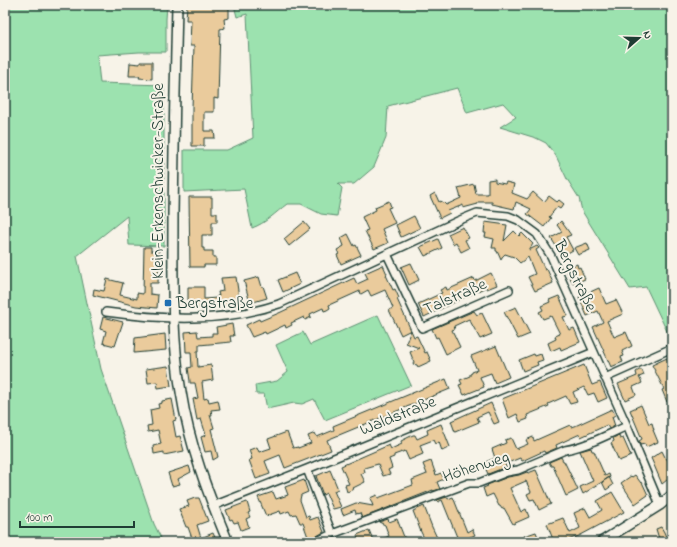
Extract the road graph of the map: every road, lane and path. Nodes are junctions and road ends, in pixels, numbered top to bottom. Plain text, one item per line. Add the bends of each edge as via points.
1 (177, 5) edge
2 (387, 254) junction
3 (509, 290) dead end
4 (106, 312) dead end
5 (173, 318) junction
6 (594, 352) junction
7 (672, 353) edge
8 (605, 378) junction
9 (627, 426) junction
10 (307, 469) junction
11 (672, 495) edge
12 (660, 505) junction
13 (213, 506) junction
14 (332, 534) junction
15 (228, 542) edge
16 (316, 542) edge
17 (601, 542) edge

1 - 5 street, Klein-Erkenschwicker-Straße
2 - 3 street, Talstraße via 422,328
2 - 5 street, Bergstraße via 279,304 257,311 214,318
2 - 6 street, Bergstraße via 477,214 508,216 518,220 537,234 551,256
4 - 5 street, Bergstraße
5 - 13 street, Klein-Erkenschwicker-Straße via 181,393 188,427
6 - 8 street, Bergstraße
6 - 10 street, Waldstraße
7 - 8 street via 670,349
8 - 9 street, Bergstraße
9 - 12 street, Bergstraße
9 - 14 street, Höhenweg via 518,470 469,484
10 - 13 street, Waldstraße
10 - 14 street
11 - 12 street
12 - 17 street
13 - 15 street, Klein-Erkenschwicker-Straße
14 - 16 street, Höhenweg

